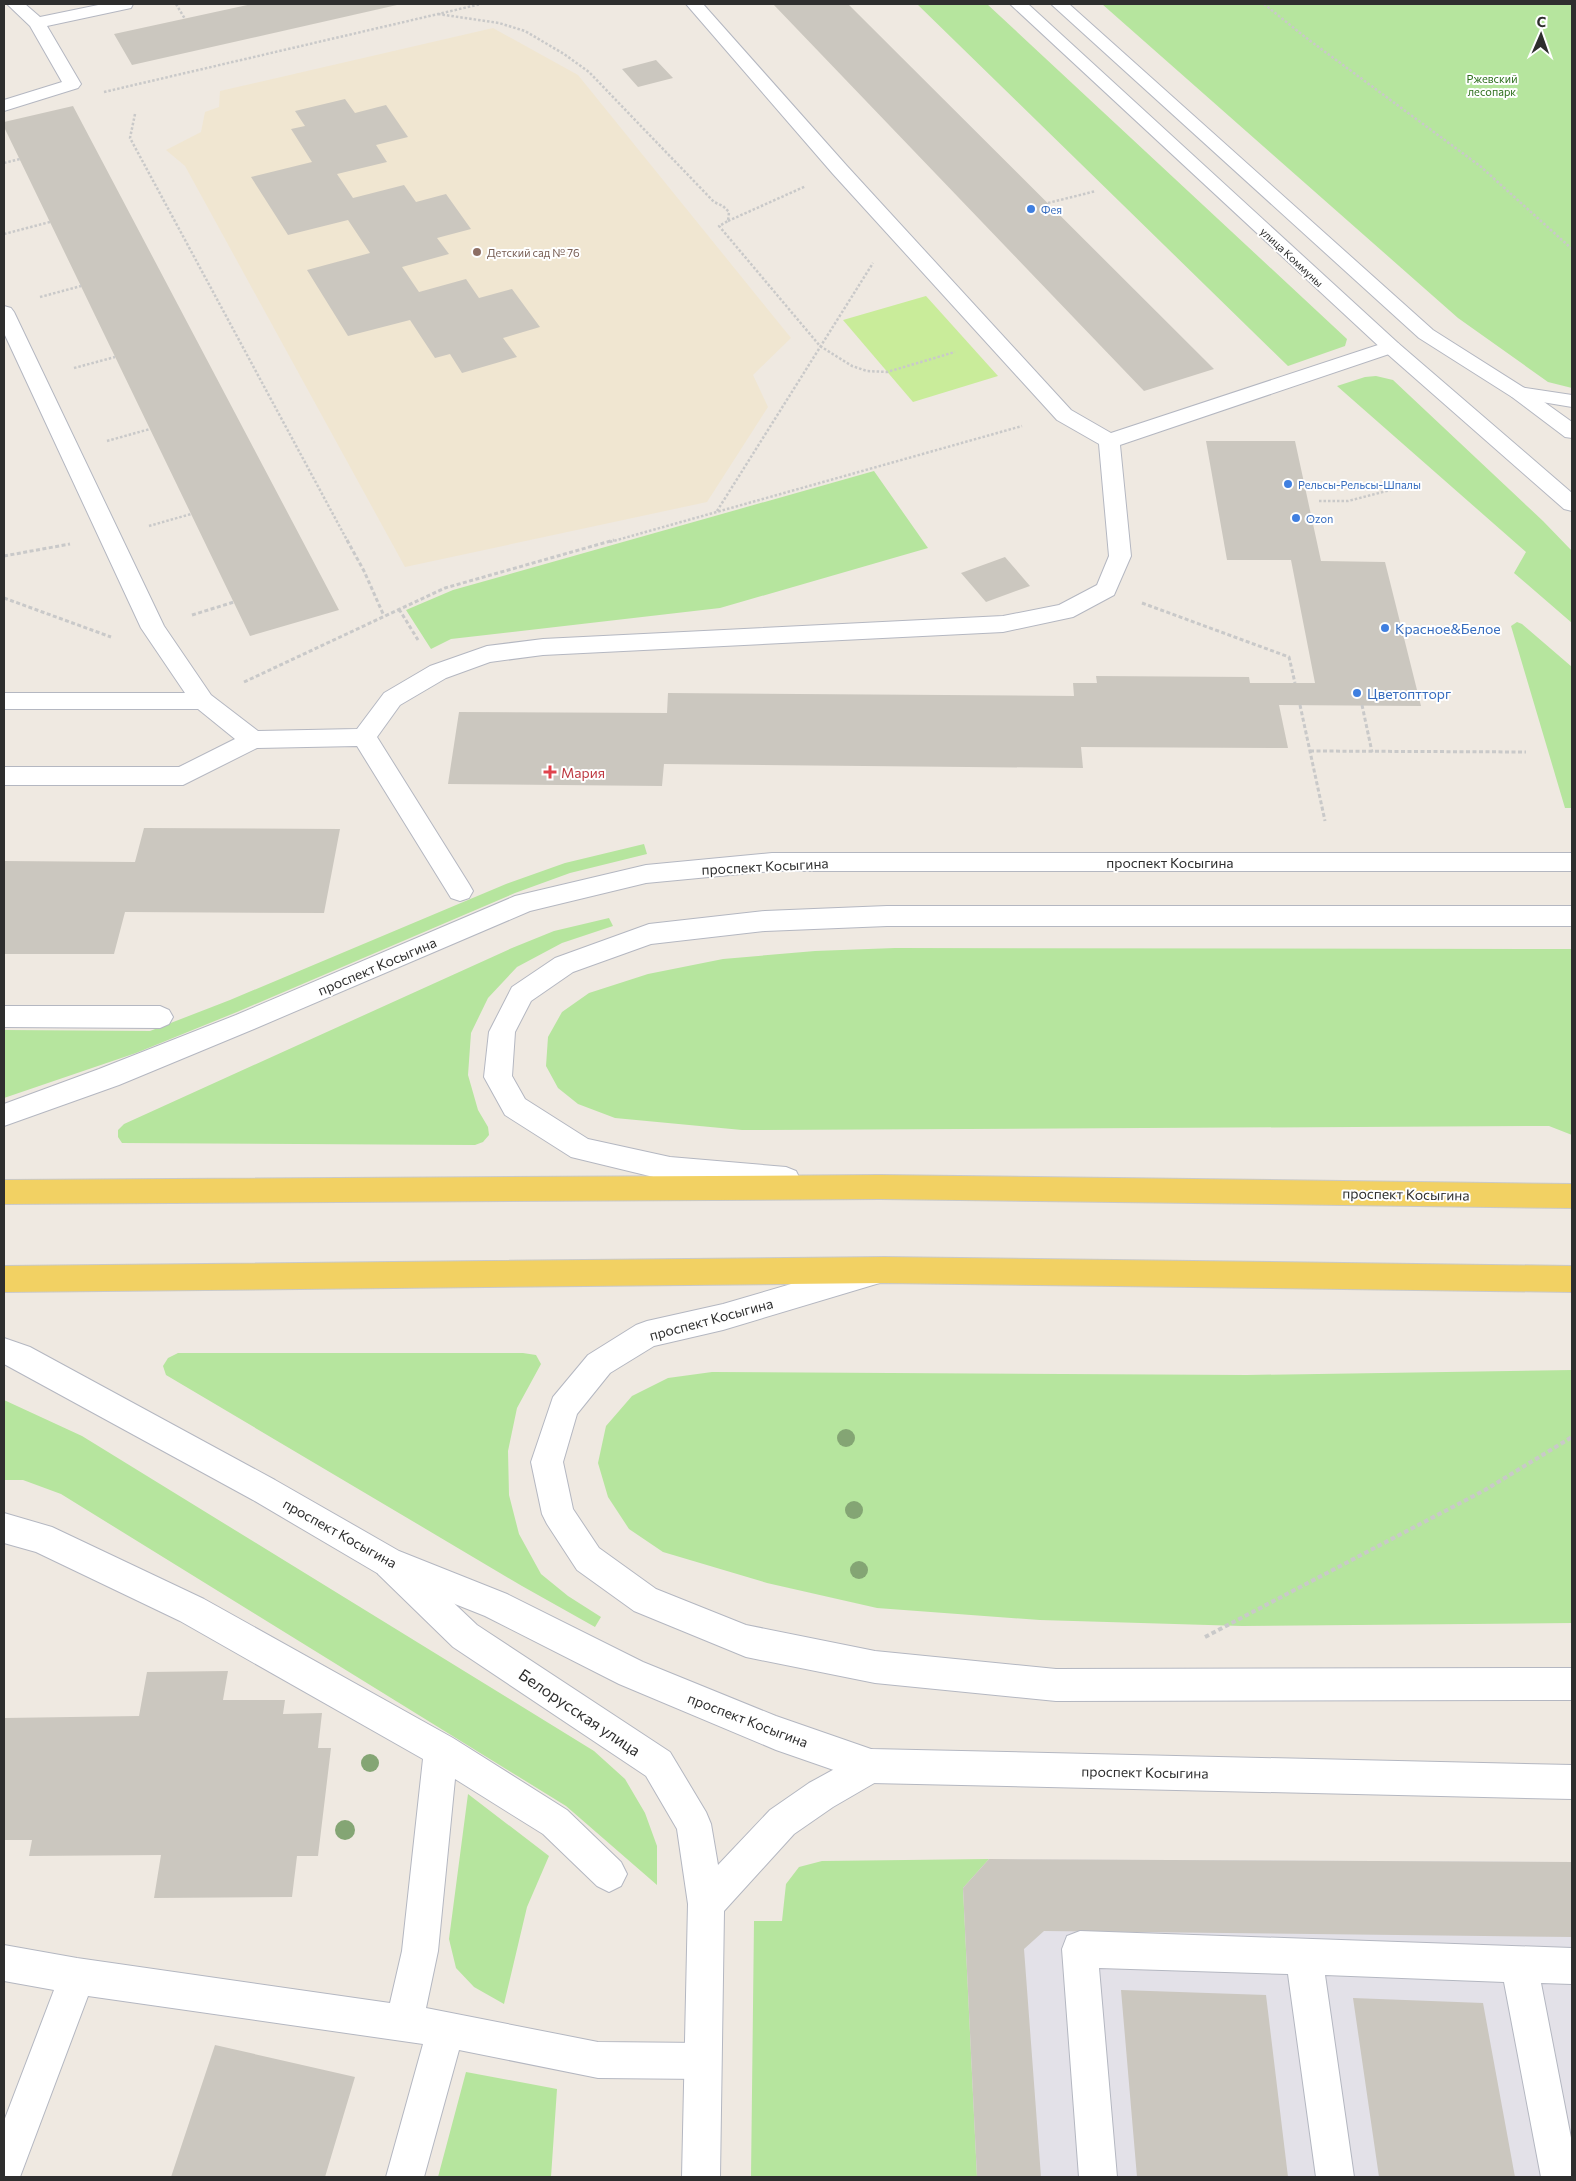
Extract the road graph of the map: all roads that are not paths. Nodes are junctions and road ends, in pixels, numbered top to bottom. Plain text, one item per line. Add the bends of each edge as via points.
1 (15, 4) edge
2 (125, 4) edge
3 (694, 4) edge
4 (1018, 4) edge
5 (1059, 4) edge
6 (37, 23) junction
7 (4, 106) edge
8 (4, 312) edge
9 (11, 346) edge
10 (1391, 347) junction
11 (1519, 393) junction
12 (1572, 401) edge
13 (1572, 432) edge
14 (1109, 441) junction
15 (1572, 504) edge
16 (4, 701) edge
17 (203, 701) junction
18 (364, 737) junction
19 (253, 740) junction
20 (4, 776) edge
21 (1572, 862) edge
22 (460, 891) dead end
23 (1572, 916) edge
24 (4, 1016) edge
25 (160, 1016) dead end
26 (4, 1115) edge
27 (880, 1187) junction
28 (4, 1192) edge
29 (1572, 1196) edge
30 (884, 1270) junction
31 (4, 1279) edge
32 (1572, 1280) edge
33 (4, 1351) edge
34 (4, 1528) edge
35 (388, 1562) junction
36 (1572, 1684) edge
37 (441, 1750) junction
38 (871, 1766) junction
39 (1572, 1782) edge
40 (609, 1874) dead end
41 (706, 1904) junction
42 (1304, 1958) junction
43 (4, 1964) edge
44 (1519, 1964) junction
45 (1572, 1966) edge
46 (77, 1976) junction
47 (404, 2023) junction
48 (446, 2029) junction
49 (703, 2061) junction
50 (4, 2170) edge
51 (406, 2177) edge
52 (701, 2177) edge
53 (1098, 2177) edge
54 (1335, 2177) edge
55 (1560, 2177) edge

1 - 6 main road
2 - 6 main road
3 - 14 main road via 840,170 1064,415
4 - 10 main road, улица Коммуны
5 - 11 main road via 1426,334
6 - 7 main road via 72,84
8 - 9 main road
9 - 17 main road via 153,628
10 - 14 main road
10 - 15 main road, улица Коммуны
11 - 12 main road
11 - 13 main road
14 - 18 main road via 1120,556 1106,590 1065,612 1003,624 543,647 487,654 438,672 392,699
16 - 17 main road
17 - 19 main road
18 - 19 main road
18 - 22 main road
19 - 20 main road via 183,776
21 - 26 main road, проспект Косыгина via 782,862 646,874 524,903 245,1022
23 - 27 main road, проспект Косыгина via 888,916 755,922 649,934 564,965 521,994 502,1032 498,1077 515,1107 581,1149 670,1169
24 - 25 main road
27 - 28 main road, проспект Косыгина
27 - 29 main road, проспект Косыгина
30 - 31 main road, проспект Косыгина
30 - 32 main road, проспект Косыгина
30 - 36 main road, проспект Косыгина via 723,1317 648,1334 599,1364 564,1407 547,1462 558,1514 588,1559 645,1600 746,1641 874,1667 1056,1684
33 - 35 main road, проспект Косыгина via 19,1356 264,1490
34 - 37 main road via 41,1538 192,1610
35 - 38 main road, проспект Косыгина via 496,1605 630,1673
35 - 41 main road, Белорусская улица via 465,1636 658,1764 694,1824
37 - 40 main road via 555,1822
37 - 47 main road via 420,1951
38 - 39 main road, проспект Косыгина
38 - 41 main road via 782,1822
41 - 49 main road, Белорусская улица
42 - 44 main road
42 - 53 main road via 1080,1949
42 - 54 main road
43 - 46 main road
44 - 45 main road
44 - 55 main road
46 - 47 main road
46 - 50 main road
47 - 48 main road
48 - 49 main road via 598,2060
48 - 51 main road
49 - 52 main road, Белорусская улица

